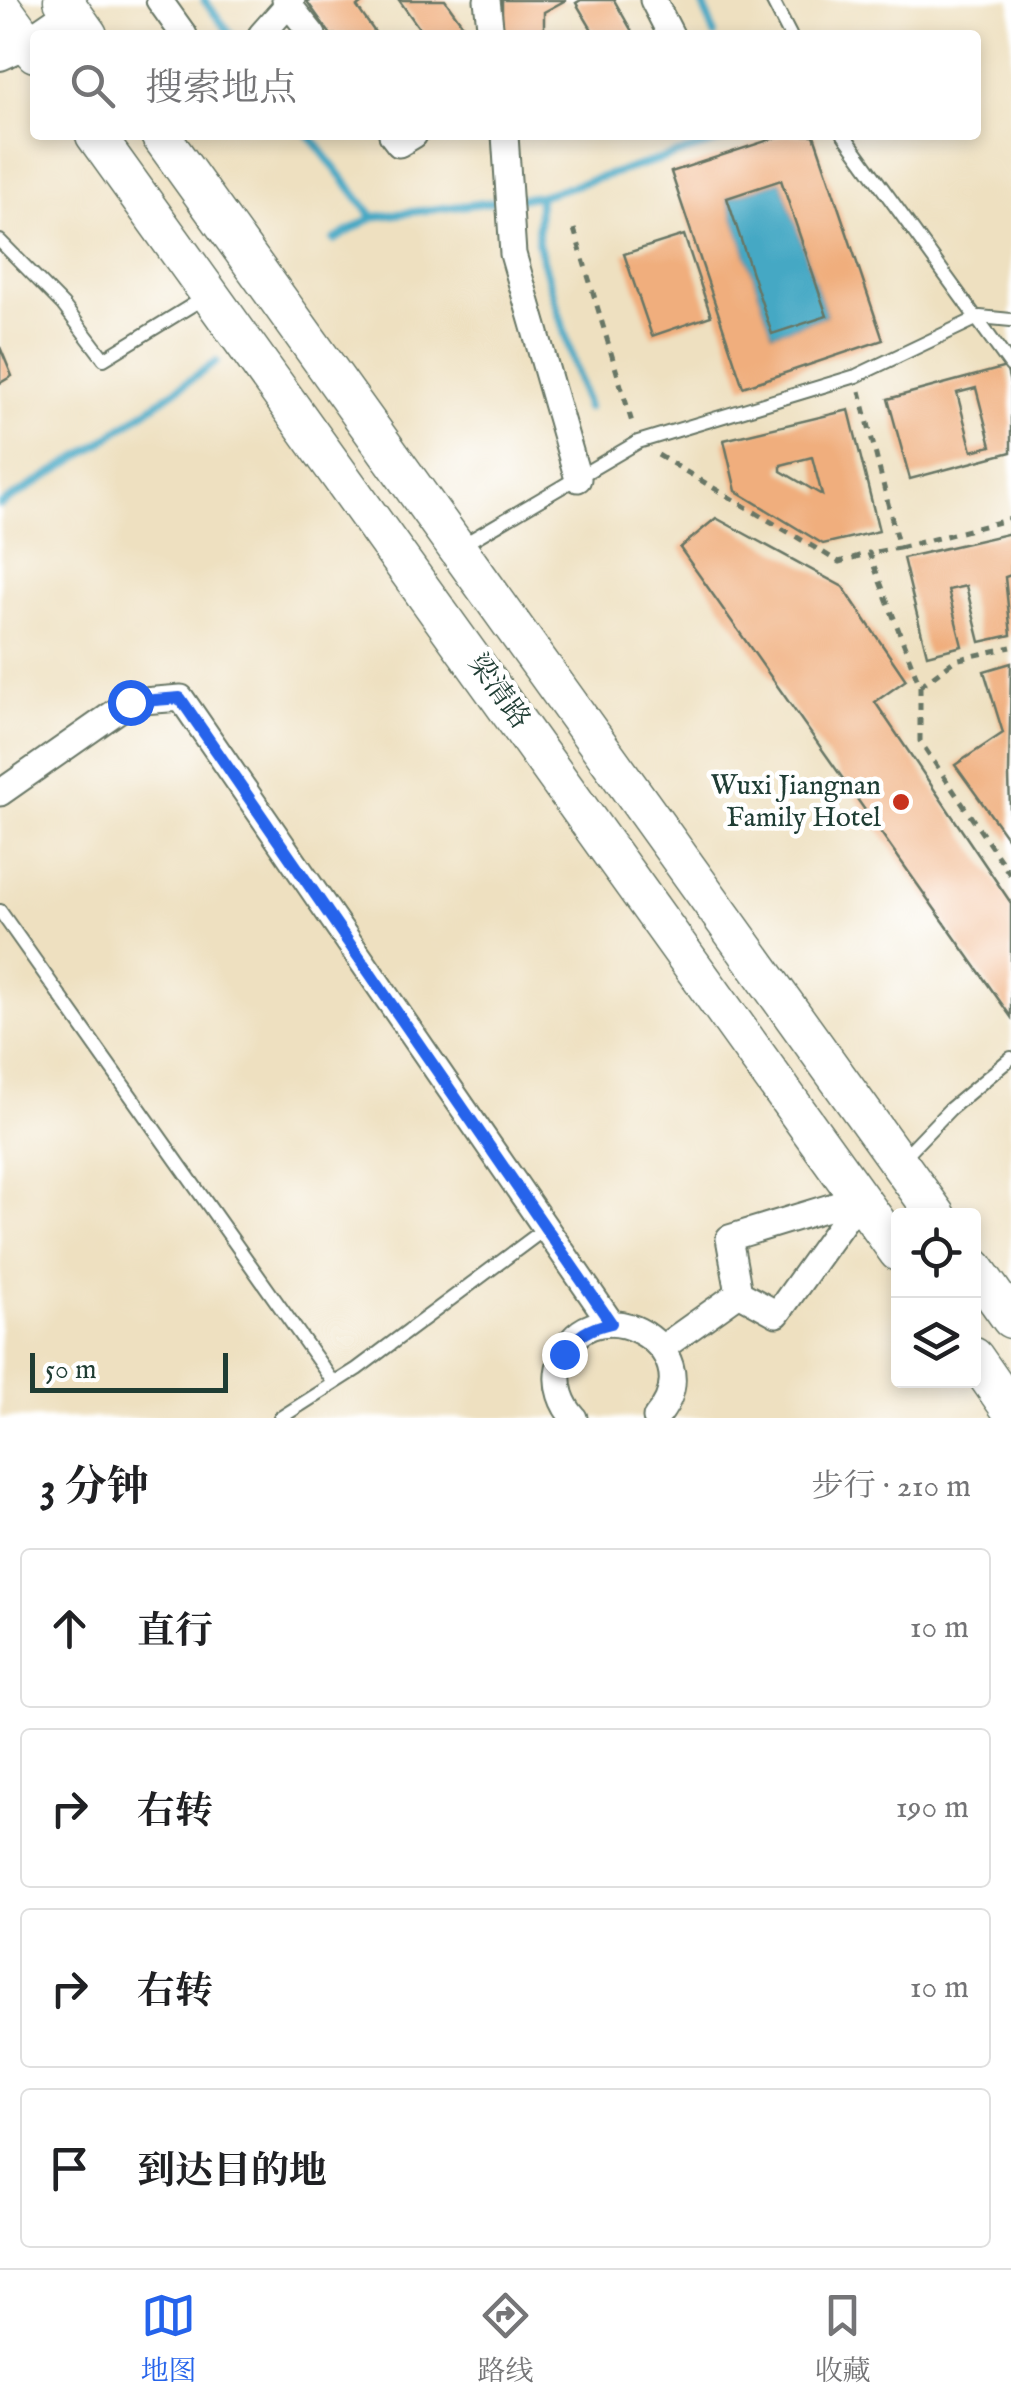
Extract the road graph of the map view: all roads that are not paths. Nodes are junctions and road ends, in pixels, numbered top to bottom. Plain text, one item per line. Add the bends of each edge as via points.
1 (159, 0) edge
2 (487, 0) edge
3 (653, 0) edge
4 (772, 0) edge
5 (289, 2) edge
6 (0, 5) edge
7 (74, 16) edge
8 (50, 30) edge
9 (180, 30) edge
10 (266, 30) edge
11 (309, 30) edge
12 (491, 30) edge
13 (668, 30) edge
14 (787, 30) edge
15 (27, 44) edge
16 (98, 140) edge
17 (164, 140) edge
18 (506, 140) edge
19 (848, 140) edge
20 (0, 241) edge
21 (209, 295) junction
22 (980, 317) junction
23 (1011, 320) edge
24 (1011, 366) edge
25 (578, 478) junction
26 (457, 548) junction
27 (0, 792) edge
28 (0, 911) edge
29 (1011, 1058) edge
30 (899, 1162) junction
31 (860, 1198) junction
32 (931, 1208) edge
33 (546, 1228) junction
34 (891, 1242) edge
35 (981, 1277) edge
36 (739, 1294) junction
37 (1011, 1319) edge
38 (611, 1323) junction
39 (662, 1348) junction
40 (981, 1368) edge
41 (334, 1383) junction
42 (1011, 1410) edge
43 (566, 1415) edge
44 (659, 1417) edge
45 (280, 1418) edge

1 - 9 street
2 - 12 street
3 - 13 street
4 - 14 lane
5 - 10 street
5 - 11 street
6 - 15 main road
7 - 8 street
16 - 21 main road, 梁清路
17 - 26 main road, 梁清路
18 - 25 street via 513,254
19 - 22 lane
20 - 21 lane via 104,359
21 - 31 main road, 梁清路
22 - 23 lane
22 - 24 lane
22 - 25 lane via 856,376 638,442
25 - 26 lane
26 - 30 main road, 梁清路
27 - 33 street via 130,702 180,698
28 - 41 lane
29 - 30 lane
30 - 31 main road
30 - 32 main road, 梁清路
31 - 34 main road, 梁清路
31 - 36 street via 776,1314
31 - 36 street via 730,1238
33 - 38 street
33 - 41 lane
35 - 37 main road
36 - 39 street
38 - 39 street via 631,1325
38 - 43 street via 592,1327 564,1354 558,1372
39 - 44 street via 671,1382
40 - 42 main road
41 - 45 lane

